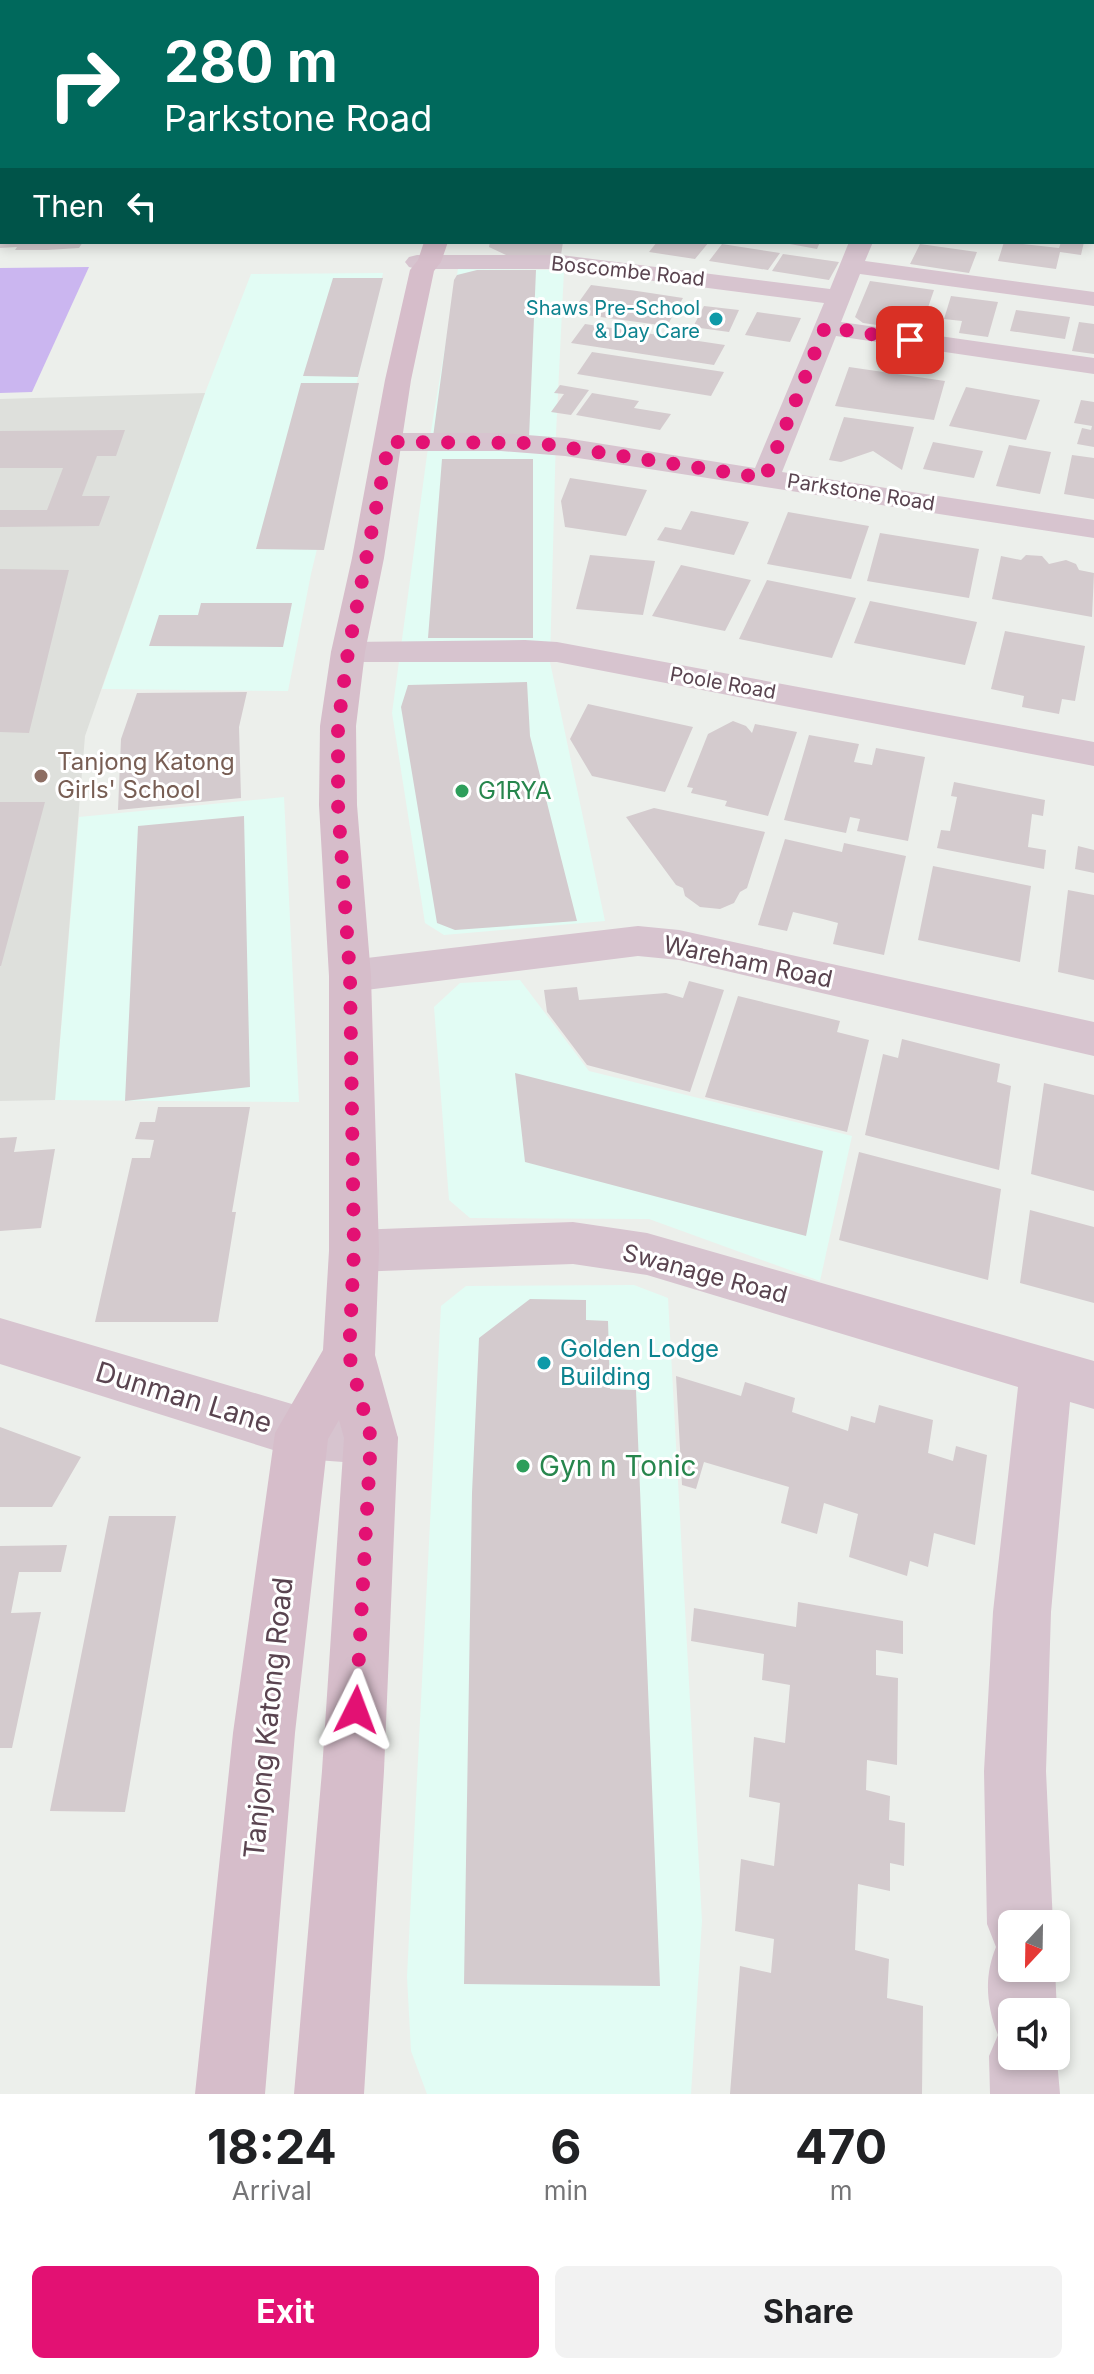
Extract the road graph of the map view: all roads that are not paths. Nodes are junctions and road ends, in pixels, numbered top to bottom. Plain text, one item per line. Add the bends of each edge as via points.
1 (860, 244) edge
2 (425, 256) edge
3 (852, 266) junction
4 (838, 297) junction
5 (1094, 299) edge
6 (825, 327) junction
7 (1094, 366) edge
8 (389, 442) junction
9 (765, 478) junction
10 (1094, 529) edge
11 (348, 652) junction
12 (1094, 754) edge
13 (350, 976) junction
14 (1094, 1039) edge
15 (354, 1251) junction
16 (0, 1341) edge
17 (349, 1355) junction
18 (1070, 1378) edge
19 (302, 1433) junction
20 (371, 1438) junction
21 (1020, 1910) edge
22 (1024, 2070) edge
23 (230, 2094) edge
24 (329, 2094) edge
25 (1025, 2094) edge

1 - 3 street
2 - 4 street, Boscombe Road via 561,262
2 - 8 main road, Tanjong Katong Road
3 - 4 street
3 - 5 street
4 - 6 street
6 - 7 street
6 - 9 street
8 - 9 street, Parkstone Road via 538,443
8 - 11 main road, Tanjong Katong Road
9 - 10 street, Parkstone Road
11 - 12 street, Poole Road via 557,652
11 - 13 main road, Tanjong Katong Road via 338,726 338,805
13 - 14 street, Wareham Road via 638,941 679,945
13 - 15 main road, Tanjong Katong Road
15 - 17 main road, Tanjong Katong Road
15 - 18 street, Swanage Road via 573,1243 647,1254
16 - 19 street, Dunman Lane
17 - 19 main road, Tanjong Katong Road
17 - 20 main road, Tanjong Katong Road
18 - 21 street, Swanage Road via 1021,1628 1015,1771
19 - 20 street, Dunman Lane
19 - 23 main road, Tanjong Katong Road via 264,1733
20 - 24 main road, Tanjong Katong Road
22 - 25 street

